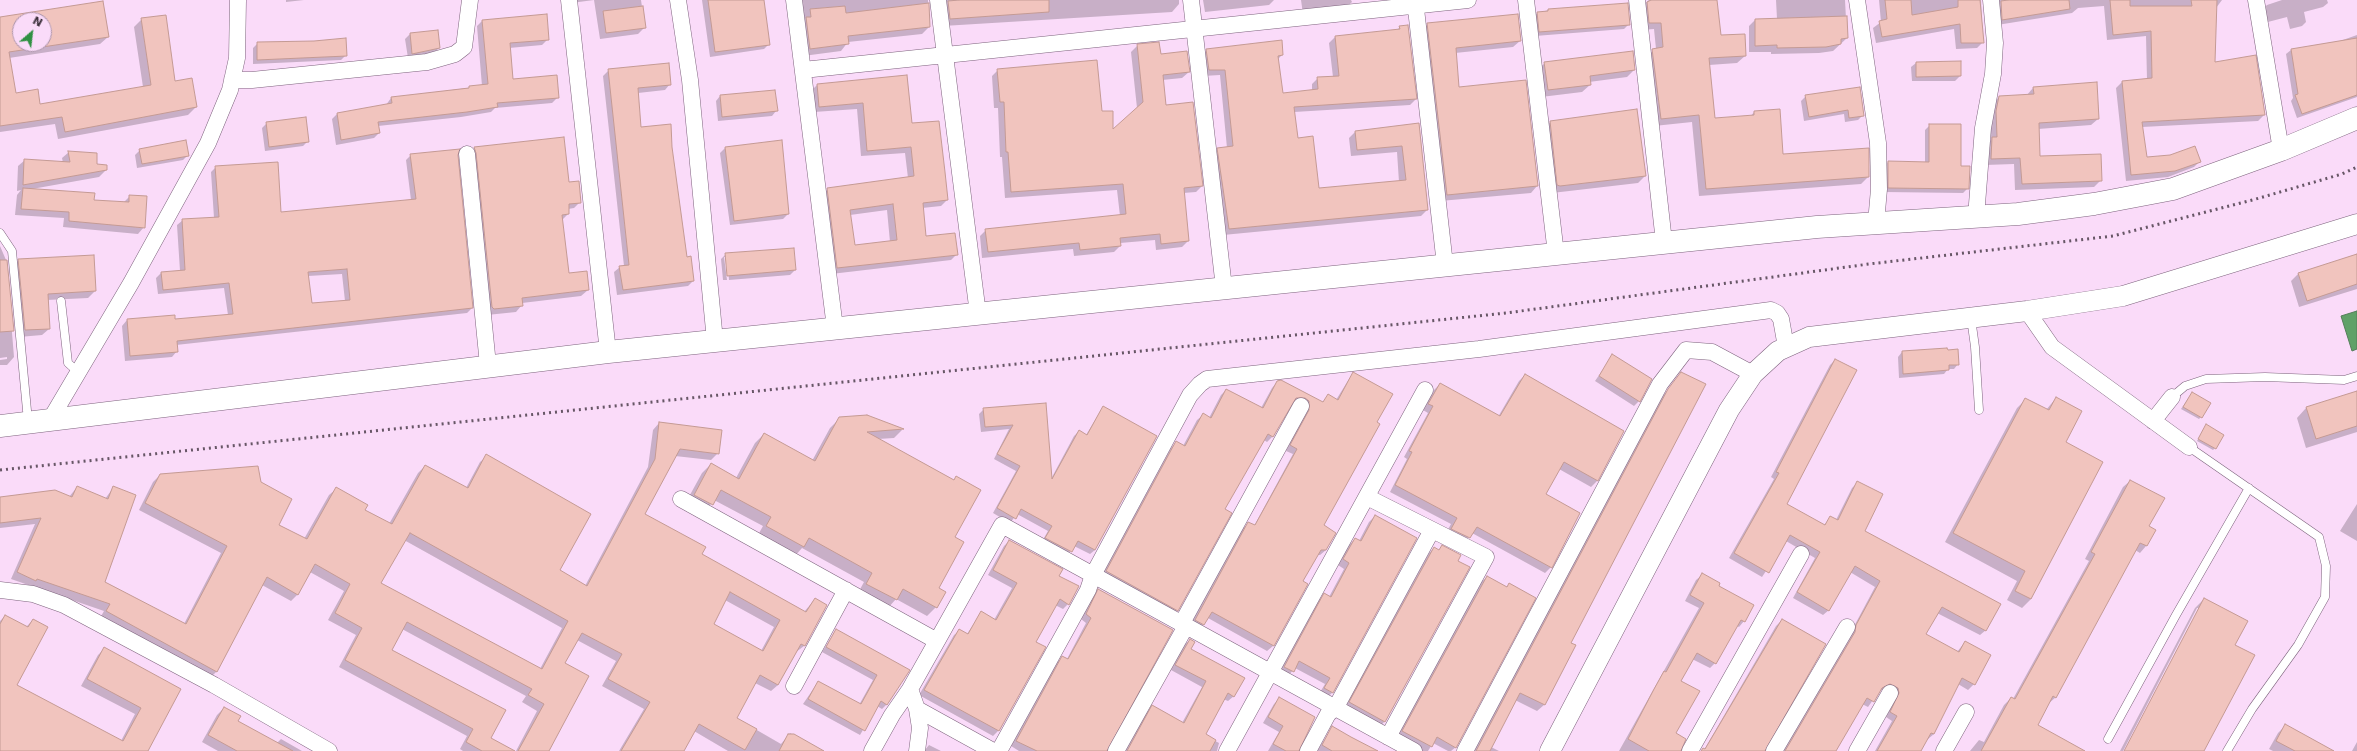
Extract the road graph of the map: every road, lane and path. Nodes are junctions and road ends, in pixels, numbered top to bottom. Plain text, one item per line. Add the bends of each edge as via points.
1 (238, 0) edge
2 (470, 0) edge
3 (569, 0) edge
4 (678, 0) edge
5 (794, 0) edge
6 (938, 0) edge
7 (1191, 0) edge
8 (1468, 0) edge
9 (1526, 0) edge
10 (1637, 0) edge
11 (1857, 0) edge
12 (1991, 0) edge
13 (2256, 0) edge
14 (1416, 3) edge
15 (1195, 30) junction
16 (944, 56) junction
17 (803, 70) junction
18 (232, 80) junction
19 (2357, 118) edge
20 (2281, 150) junction
21 (467, 154) dead end
22 (1976, 217) junction
23 (1876, 223) junction
24 (2357, 224) edge
25 (0, 233) edge
26 (1664, 242) junction
27 (1556, 254) junction
28 (1445, 265) junction
29 (1224, 288) junction
30 (61, 301) dead end
31 (2027, 311) junction
32 (978, 314) junction
33 (1971, 318) junction
34 (835, 328) junction
35 (715, 341) junction
36 (1786, 348) junction
37 (608, 352) junction
38 (488, 365) junction
39 (78, 372) junction
40 (1753, 374) junction
41 (2357, 376) edge
42 (1425, 390) dead end
43 (2172, 397) joint
44 (1301, 406) dead end
45 (1979, 410) dead end
46 (50, 420) junction
47 (28, 422) junction
48 (2153, 422) junction
49 (0, 426) edge
50 (2189, 447) joint
51 (2249, 488) junction
52 (1367, 497) junction
53 (681, 499) dead end
54 (1432, 530) junction
55 (1801, 554) dead end
56 (1093, 574) junction
57 (0, 590) edge
58 (846, 590) junction
59 (1184, 624) junction
60 (1847, 627) dead end
61 (937, 640) junction
62 (1271, 672) junction
63 (794, 686) dead end
64 (910, 689) junction
65 (1890, 693) dead end
66 (917, 708) junction
67 (1336, 708) junction
68 (1966, 712) dead end
69 (2108, 739) dead end
70 (1389, 742) edge
71 (329, 751) edge
72 (872, 751) edge
73 (917, 751) edge
74 (993, 751) edge
75 (999, 751) edge
76 (1116, 751) edge
77 (1227, 751) edge
78 (1308, 751) edge
79 (1414, 751) edge
80 (1465, 751) edge
81 (1550, 751) edge
82 (1690, 751) edge
83 (1774, 751) edge
84 (1857, 751) edge
85 (1944, 751) edge
86 (2227, 751) edge

1 - 18 street via 237,58
2 - 18 street via 464,47 454,54 427,62
3 - 37 street
4 - 35 street via 690,80
5 - 17 street
6 - 16 street
7 - 15 street
8 - 14 street
9 - 27 street
10 - 26 street
11 - 23 street via 1878,143 1879,189
12 - 22 street via 1993,74 1983,128
13 - 20 street
14 - 15 street
14 - 28 street
15 - 16 street
15 - 29 street
16 - 17 street
16 - 32 street
17 - 34 street
18 - 39 street via 208,143 131,284
19 - 20 main road
20 - 22 main road via 2174,188 2094,204
21 - 38 street
22 - 23 main road
23 - 26 main road
24 - 31 street via 2123,296
25 - 47 lane via 12,251
26 - 27 main road
27 - 28 main road
28 - 29 main road
29 - 32 main road
30 - 39 lane via 68,363
31 - 33 street
31 - 48 street via 2052,347
32 - 34 main road
33 - 36 street via 1809,337
33 - 45 lane
34 - 35 main road
35 - 37 main road
36 - 40 street via 1778,351
36 - 56 street via 1781,319 1777,312 1771,310 1479,349 1208,379 1190,395
37 - 38 main road
38 - 46 main road
39 - 46 street
40 - 80 street via 1712,352 1686,350 1660,384
40 - 81 street via 1729,410
41 - 43 lane via 2344,380 2265,377 2206,379 2185,386
42 - 52 street
43 - 48 street
44 - 59 street
46 - 47 main road
47 - 49 main road
48 - 50 street
50 - 51 lane
51 - 69 lane
51 - 86 lane via 2319,537 2326,566 2325,597 2298,645 2252,709
52 - 54 street
52 - 62 street
53 - 58 street
54 - 67 street
54 - 70 street via 1486,557
55 - 82 street
56 - 59 street
56 - 61 street via 1002,525
56 - 75 street via 1088,590
57 - 71 street via 34,594 64,605 214,685
58 - 61 street
58 - 63 street
59 - 62 street
59 - 76 street
60 - 83 street
61 - 64 street
62 - 67 street
62 - 77 street
64 - 66 street
64 - 72 street
65 - 84 street
66 - 73 street via 920,728
66 - 74 street
67 - 70 street
67 - 78 street via 1328,714
68 - 85 street
70 - 79 street

